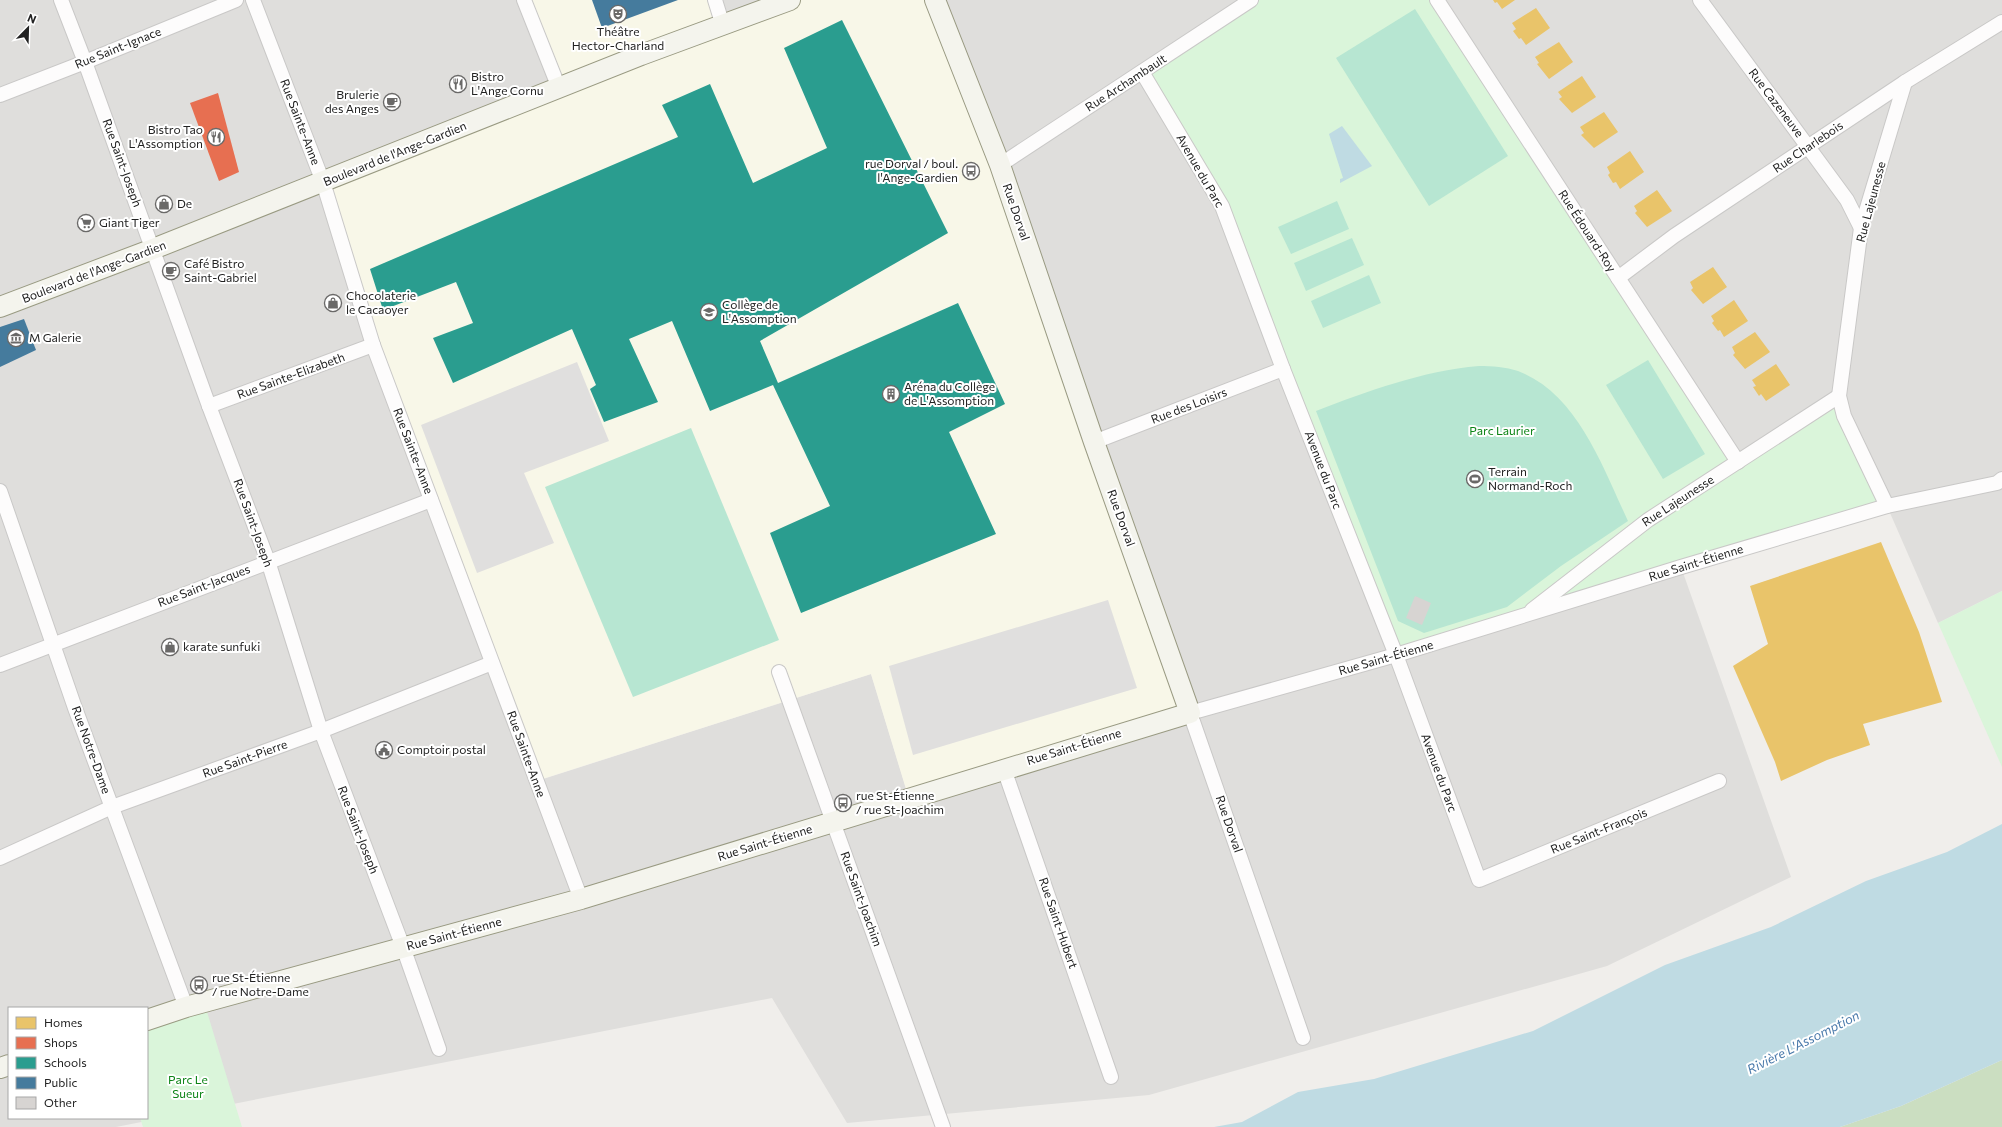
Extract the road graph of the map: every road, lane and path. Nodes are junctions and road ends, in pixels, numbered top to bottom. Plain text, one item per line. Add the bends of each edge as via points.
1 (61, 0) edge
2 (236, 0) edge
3 (253, 0) edge
4 (524, 0) edge
5 (715, 0) edge
6 (790, 0) edge
7 (935, 0) edge
8 (1251, 0) edge
9 (1437, 0) edge
10 (1700, 0) edge
11 (2002, 22) edge
12 (723, 26) junction
13 (85, 62) junction
14 (1142, 72) junction
15 (1905, 82) junction
16 (559, 88) junction
17 (0, 95) edge
18 (1809, 147) junction
19 (1000, 166) junction
20 (323, 182) junction
21 (1862, 228) junction
22 (153, 249) junction
23 (1618, 278) junction
24 (0, 307) edge
25 (373, 345) junction
26 (1283, 369) junction
27 (1839, 396) junction
28 (209, 406) junction
29 (1094, 442) junction
30 (1738, 462) junction
31 (2002, 480) edge
32 (0, 490) edge
33 (431, 500) junction
34 (1887, 506) junction
35 (268, 561) junction
36 (1523, 616) junction
37 (53, 645) junction
38 (1396, 655) junction
39 (492, 663) junction
40 (0, 665) edge
41 (779, 672) dead end
42 (1190, 713) junction
43 (321, 731) junction
44 (1004, 769) junction
45 (1719, 781) dead end
46 (112, 807) junction
47 (834, 822) junction
48 (0, 858) edge
49 (1479, 880) joint
50 (581, 899) junction
51 (403, 947) junction
52 (186, 1007) junction
53 (148, 1020) edge
54 (1303, 1038) dead end
55 (439, 1049) dead end
56 (1111, 1077) dead end
57 (943, 1127) edge

1 - 13 street, Rue Saint-Joseph
2 - 13 street, Rue Saint-Ignace
3 - 20 street, Rue Sainte-Anne
4 - 16 street
5 - 12 street
6 - 12 street, Boulevard de l'Ange-Gardien
7 - 19 street, Rue Dorval
8 - 14 street, Rue Archambault
9 - 23 street, Rue Édouard-Roy
10 - 18 street, Rue Cazeneuve
11 - 15 street, Rue Charlebois
12 - 16 street, Boulevard de l'Ange-Gardien
13 - 17 street, Rue Saint-Ignace
13 - 22 street, Rue Saint-Joseph
14 - 19 street, Rue Archambault
14 - 26 street, Avenue du Parc via 1222,206
15 - 18 street, Rue Charlebois
15 - 21 street, Rue Lajeunesse
16 - 20 street, Boulevard de l'Ange-Gardien
18 - 21 street, Rue Cazeneuve via 1847,200
18 - 23 street, Rue Charlebois via 1674,236
19 - 29 street, Rue Dorval
20 - 22 street, Boulevard de l'Ange-Gardien
20 - 25 street, Rue Sainte-Anne
21 - 27 street, Rue Lajeunesse
22 - 24 street, Boulevard de l'Ange-Gardien
22 - 28 street, Rue Saint-Joseph
23 - 30 street, Rue Édouard-Roy
25 - 28 street, Rue Sainte-Elizabeth
25 - 33 street, Rue Sainte-Anne
26 - 29 street, Rue des Loisirs
26 - 38 street, Avenue du Parc
27 - 30 street, Rue Lajeunesse
27 - 34 street, Rue Lajeunesse via 1844,416
28 - 35 street, Rue Saint-Joseph
29 - 42 street, Rue Dorval
30 - 36 street, Rue Lajeunesse via 1648,520
31 - 34 street, Rue Saint-Étienne
32 - 37 street, Rue Notre-Dame
33 - 35 street, Rue Saint-Jacques
33 - 39 street, Rue Sainte-Anne
34 - 36 street, Rue Saint-Étienne
35 - 37 street, Rue Saint-Jacques
35 - 43 street, Rue Saint-Joseph
36 - 38 street, Rue Saint-Étienne
37 - 40 street, Rue Saint-Jacques
37 - 46 street, Rue Notre-Dame
38 - 42 street, Rue Saint-Étienne
38 - 49 street, Avenue du Parc
39 - 43 street, Rue Saint-Pierre
39 - 50 street, Rue Sainte-Anne
41 - 47 street, Rue Saint-Joachim
42 - 44 street, Rue Saint-Étienne
42 - 54 street, Rue Dorval
43 - 46 street, Rue Saint-Pierre
43 - 51 street, Rue Saint-Joseph
44 - 47 street, Rue Saint-Étienne
44 - 56 street, Rue Saint-Hubert
45 - 49 street, Rue Saint-François
46 - 48 street, Rue Saint-Pierre
46 - 52 street, Rue Notre-Dame
47 - 50 street, Rue Saint-Étienne
47 - 57 street, Rue Saint-Joachim
50 - 51 street, Rue Saint-Étienne
51 - 52 street, Rue Saint-Étienne
51 - 55 street, Rue Saint-Joseph
52 - 53 street, Rue Saint-Étienne

